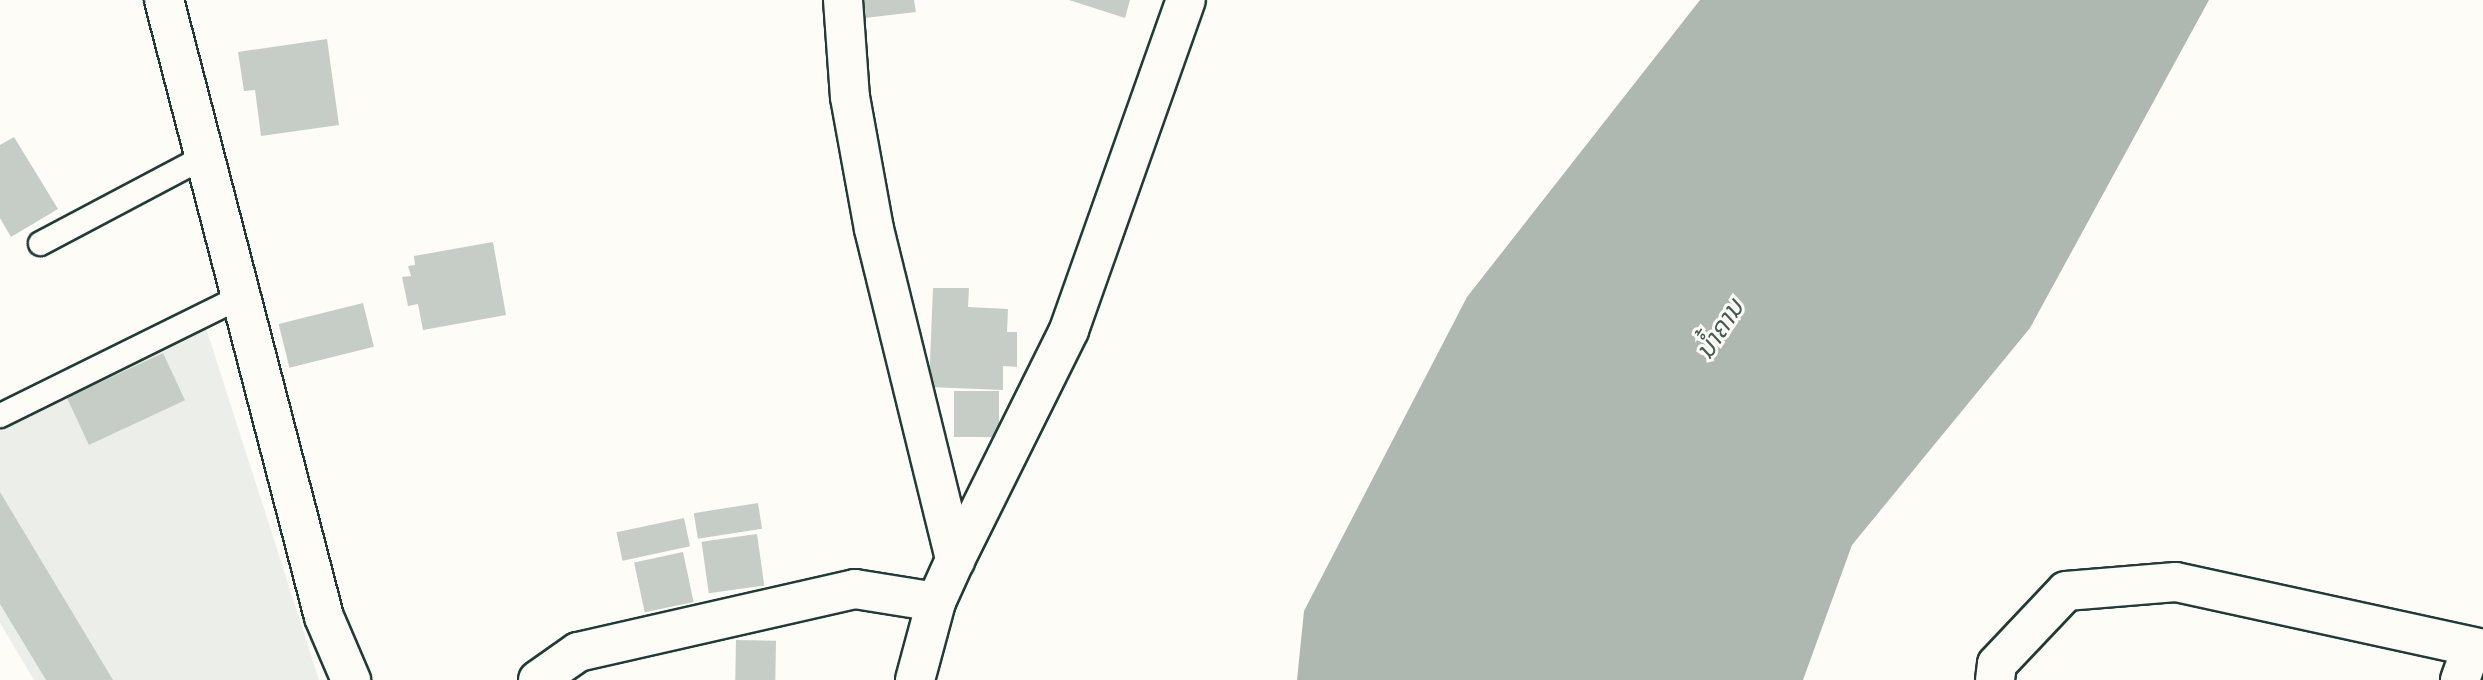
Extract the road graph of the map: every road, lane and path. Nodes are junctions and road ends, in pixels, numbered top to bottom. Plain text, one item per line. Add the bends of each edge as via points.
1 (164, 0) edge
2 (843, 0) edge
3 (1185, 0) edge
4 (204, 156) junction
5 (40, 243) dead end
6 (241, 296) junction
7 (0, 415) edge
8 (955, 560) junction
9 (936, 602) junction
10 (2472, 659) edge
11 (351, 680) edge
12 (538, 680) edge
13 (915, 680) edge
14 (1995, 680) edge

1 - 4 street
2 - 8 street via 850,97 874,229
3 - 8 street via 1069,330
4 - 5 lane
4 - 6 street
6 - 7 lane
6 - 11 street via 324,617
8 - 9 street
9 - 12 street via 855,589 578,652
9 - 13 street
10 - 14 street via 2176,582 2066,591 1997,664

